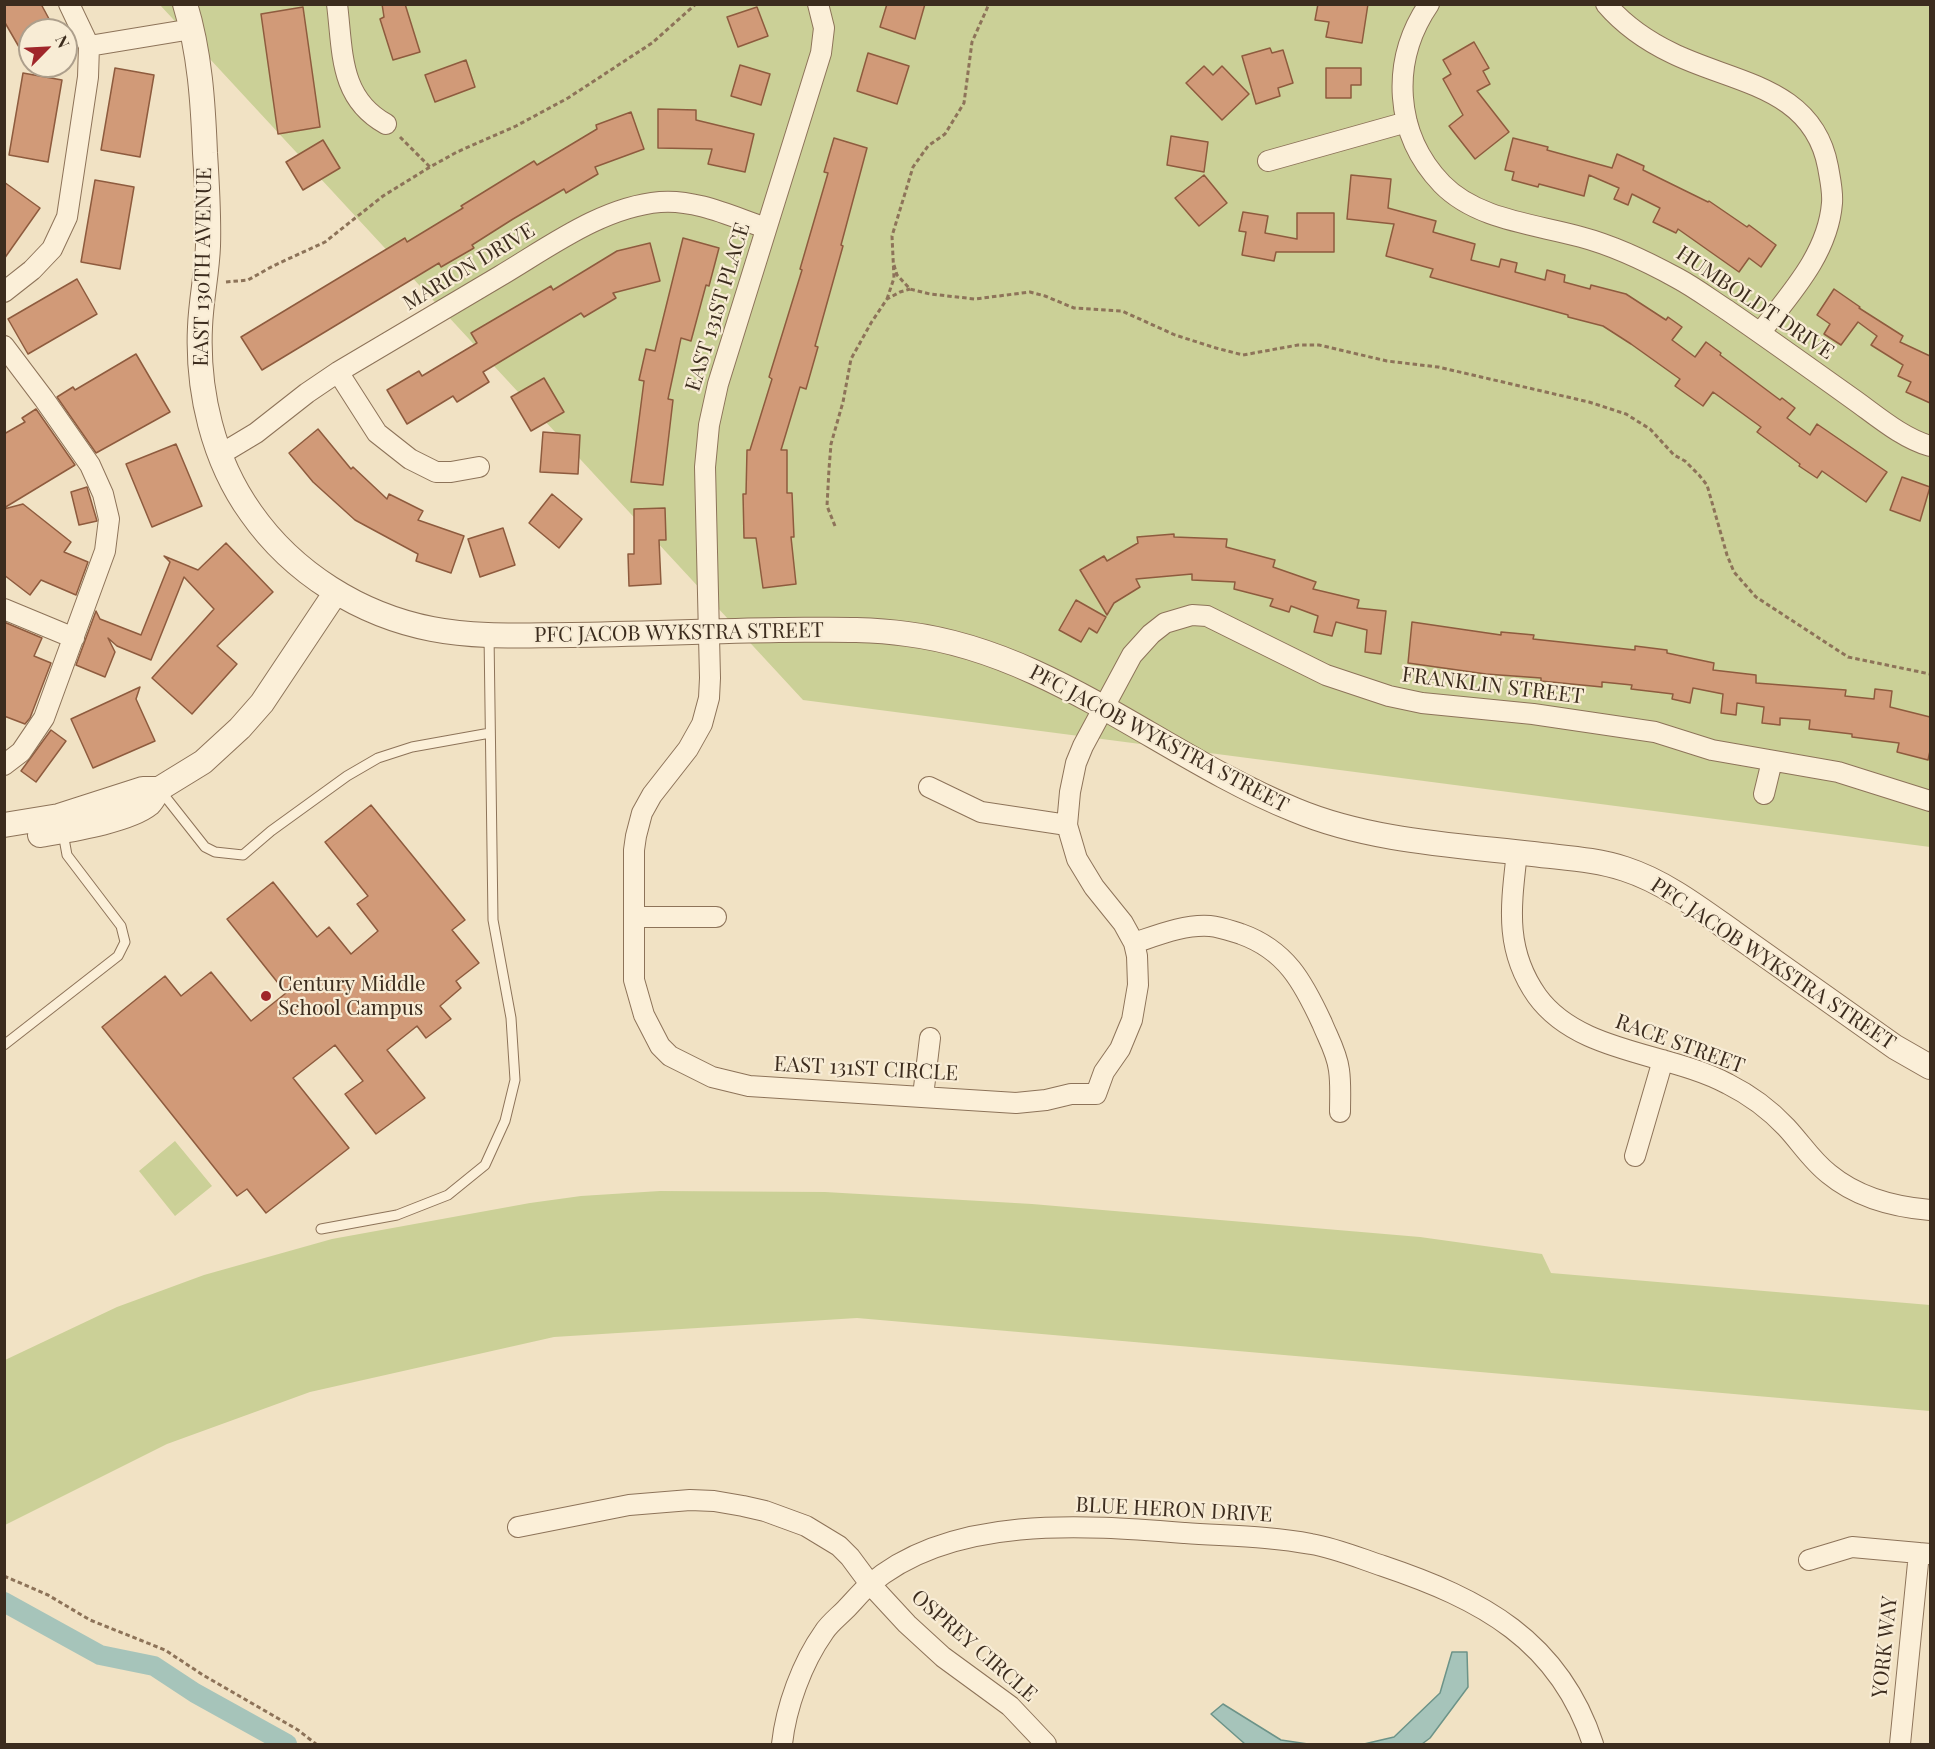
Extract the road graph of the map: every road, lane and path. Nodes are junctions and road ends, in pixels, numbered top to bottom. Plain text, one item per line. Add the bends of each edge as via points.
1 (69, 4) edge
2 (185, 4) edge
3 (696, 4) edge
4 (818, 4) edge
5 (989, 4) edge
6 (1428, 4) edge
7 (1606, 4) edge
8 (338, 13) edge
9 (192, 29) junction
10 (89, 46) junction
11 (1407, 122) junction
12 (386, 124) joint
13 (1268, 161) dead end
14 (430, 168) junction
15 (766, 228) junction
16 (894, 265) junction
17 (204, 284) junction
18 (910, 289) junction
19 (4, 292) edge
20 (887, 299) junction
21 (1760, 333) junction
22 (4, 346) edge
23 (338, 372) junction
24 (1930, 446) edge
25 (221, 454) junction
26 (479, 467) dead end
27 (835, 526) dead end
28 (336, 592) junction
29 (4, 609) edge
30 (709, 631) junction
31 (489, 635) junction
32 (74, 638) junction
33 (1930, 674) edge
34 (1103, 707) junction
35 (490, 733) junction
36 (1772, 761) junction
37 (4, 765) edge
38 (929, 786) dead end
39 (159, 789) junction
40 (1764, 794) dead end
41 (1930, 801) edge
42 (4, 825) edge
43 (1067, 825) junction
44 (62, 831) junction
45 (4, 842) edge
46 (1517, 852) junction
47 (634, 917) junction
48 (716, 917) dead end
49 (1134, 943) junction
50 (930, 1038) dead end
51 (4, 1045) edge
52 (1663, 1060) junction
53 (1930, 1066) edge
54 (923, 1096) junction
55 (1340, 1112) dead end
56 (1635, 1156) dead end
57 (1930, 1210) edge
58 (321, 1230) dead end
59 (518, 1527) dead end
60 (1925, 1554) edge
61 (1809, 1560) dead end
62 (4, 1576) edge
63 (870, 1584) junction
64 (316, 1744) edge
65 (782, 1744) edge
66 (1046, 1744) edge
67 (1593, 1744) edge
68 (1900, 1744) edge

1 - 10 street
2 - 9 street, EAST 130TH AVENUE
3 - 14 path via 652,43 568,98
4 - 15 street, EAST 131ST PLACE via 824,28 821,53
5 - 16 path via 972,42 961,111 914,167 892,236
6 - 11 street, HUMBOLDT DRIVE via 1406,51 1402,95
7 - 21 street via 1625,23 1664,49 1787,101 1816,134 1832,190 1829,227 1814,259
8 - 12 street via 352,91 364,109
9 - 10 street
9 - 17 street, EAST 130TH AVENUE via 203,114 208,245
10 - 19 street via 88,77 66,217 52,249
11 - 13 street
11 - 21 street, HUMBOLDT DRIVE via 1425,162 1451,192 1487,212 1582,237 1642,259 1682,280
12 - 14 path
14 - 17 path via 383,196 325,242 248,280
15 - 23 street, MARION DRIVE via 676,202 636,205 611,213
15 - 30 street, EAST 131ST PLACE via 709,425 705,467
16 - 18 path via 897,275
16 - 20 path
17 - 25 street, EAST 130TH AVENUE via 199,358 203,398
18 - 20 path
18 - 33 path via 975,299 1030,292 1074,308 1122,311 1175,335 1243,355 1319,345 1387,361 1438,367 1626,414 1650,429 1707,485 1734,572 1756,597 1848,657
20 - 27 path via 851,359 831,444 827,506
21 - 24 street, HUMBOLDT DRIVE via 1893,428
22 - 32 street via 90,465 109,519 105,551
23 - 25 street, MARION DRIVE via 256,434
23 - 26 street via 377,433 404,454 436,472
25 - 28 street, EAST 130TH AVENUE via 240,495 267,533 313,577
28 - 31 street, PFC JACOB WYKSTRA STREET via 381,613 429,628
28 - 39 street via 262,703 240,728 203,762
29 - 32 street
30 - 31 street, PFC JACOB WYKSTRA STREET
30 - 34 street, PFC JACOB WYKSTRA STREET via 842,630 908,634 993,654
30 - 47 street, EAST 131ST CIRCLE via 709,698 702,724 642,813 634,850
31 - 35 lane
32 - 37 street via 44,718 21,752
34 - 36 street, FRANKLIN STREET via 1132,655 1150,634 1166,623 1192,615 1207,616 1326,675 1389,696 1655,732 1713,750
34 - 43 street, EAST 131ST CIRCLE via 1076,763
34 - 46 street, PFC JACOB WYKSTRA STREET via 1232,780 1308,816 1356,831
35 - 39 lane via 412,747 378,758 347,776 243,855 205,848
35 - 58 lane via 493,920 511,1018 515,1080 505,1121 485,1165 448,1194 397,1215
36 - 40 street
36 - 41 street, FRANKLIN STREET via 1838,772
38 - 43 street via 981,812
39 - 42 street via 143,789 59,816
39 - 44 street via 143,808
43 - 49 street, EAST 131ST CIRCLE via 1077,859
44 - 45 street
44 - 51 lane via 67,855 120,926 125,942 118,956
46 - 52 street, RACE STREET via 1513,942 1522,971 1538,998 1553,1014 1583,1034
46 - 53 street, PFC JACOB WYKSTRA STREET via 1604,863 1661,885 1895,1047
47 - 48 street
47 - 54 street, EAST 131ST CIRCLE via 634,972 639,1002 660,1046 670,1056 712,1077 749,1086
49 - 54 street, EAST 131ST CIRCLE via 1138,985 1132,1020 1096,1094 1016,1103
49 - 55 street via 1163,933 1209,926 1225,928 1271,948 1300,978 1335,1053
50 - 54 street
52 - 56 street
52 - 57 street, RACE STREET via 1749,1095 1781,1122 1830,1175 1851,1188 1892,1205
59 - 63 street, OSPREY CIRCLE via 629,1505 714,1501 765,1511 825,1536 850,1557
60 - 61 street via 1852,1546
60 - 68 street, YORK WAY
62 - 64 path via 48,1594 90,1620 165,1650
63 - 65 street, BLUE HERON DRIVE via 824,1631 802,1672
63 - 66 street, OSPREY CIRCLE via 943,1657 1010,1706
63 - 67 street, BLUE HERON DRIVE via 922,1553 978,1535 1006,1531 1104,1527 1312,1544 1410,1575 1502,1620 1538,1651 1555,1672

